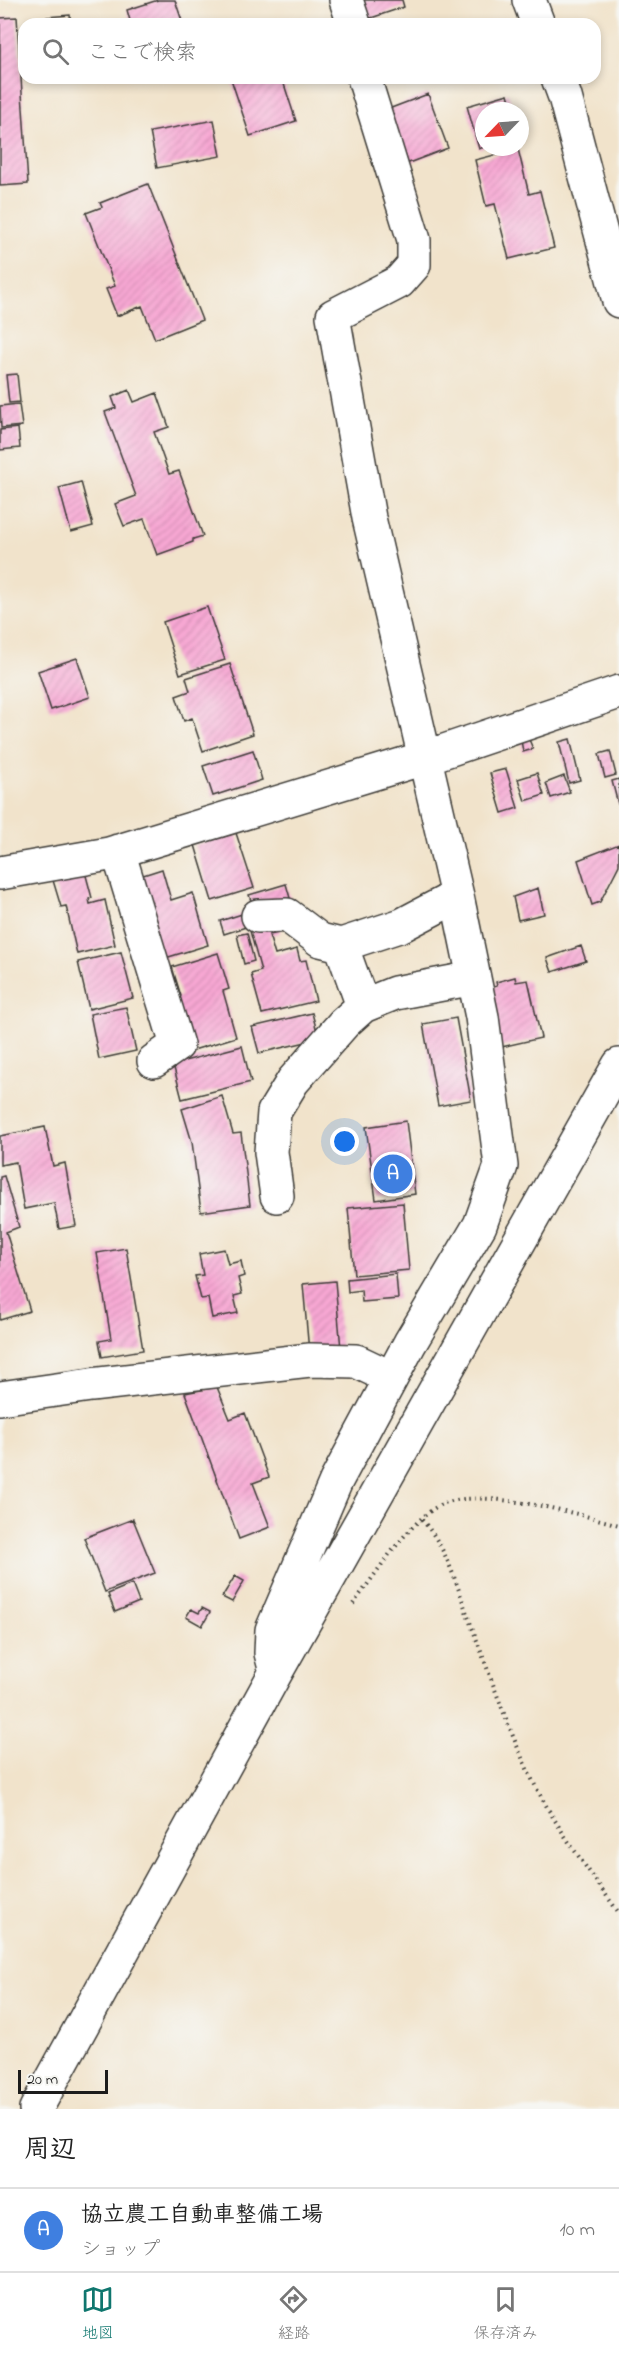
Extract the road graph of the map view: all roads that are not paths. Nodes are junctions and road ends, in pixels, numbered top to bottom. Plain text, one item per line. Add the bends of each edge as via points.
1 (346, 0) edge
2 (529, 0) edge
3 (352, 18) edge
4 (536, 18) edge
5 (366, 84) edge
6 (560, 84) edge
7 (619, 301) edge
8 (619, 692) edge
9 (424, 758) junction
10 (118, 851) junction
11 (0, 873) edge
12 (457, 896) junction
13 (258, 916) dead end
14 (341, 945) junction
15 (474, 978) junction
16 (363, 1006) junction
17 (154, 1061) dead end
18 (619, 1065) edge
19 (277, 1196) dead end
20 (389, 1382) junction
21 (0, 1398) edge
22 (276, 1672) junction
23 (36, 2109) edge

1 - 3 street
2 - 4 street
5 - 9 street via 414,240 414,265 399,282 333,316 369,518
6 - 7 street
8 - 9 street
9 - 10 street
9 - 12 street
10 - 11 street
10 - 17 street via 177,1045
12 - 14 street via 402,926
12 - 15 street
13 - 14 street via 287,915 320,940
14 - 16 street
15 - 16 street via 395,993
15 - 20 street via 501,1166 480,1225
16 - 19 street via 293,1081 274,1112 271,1152
18 - 22 street
20 - 21 street via 356,1361 310,1360
20 - 22 street via 336,1481 272,1630 271,1653
22 - 23 street

